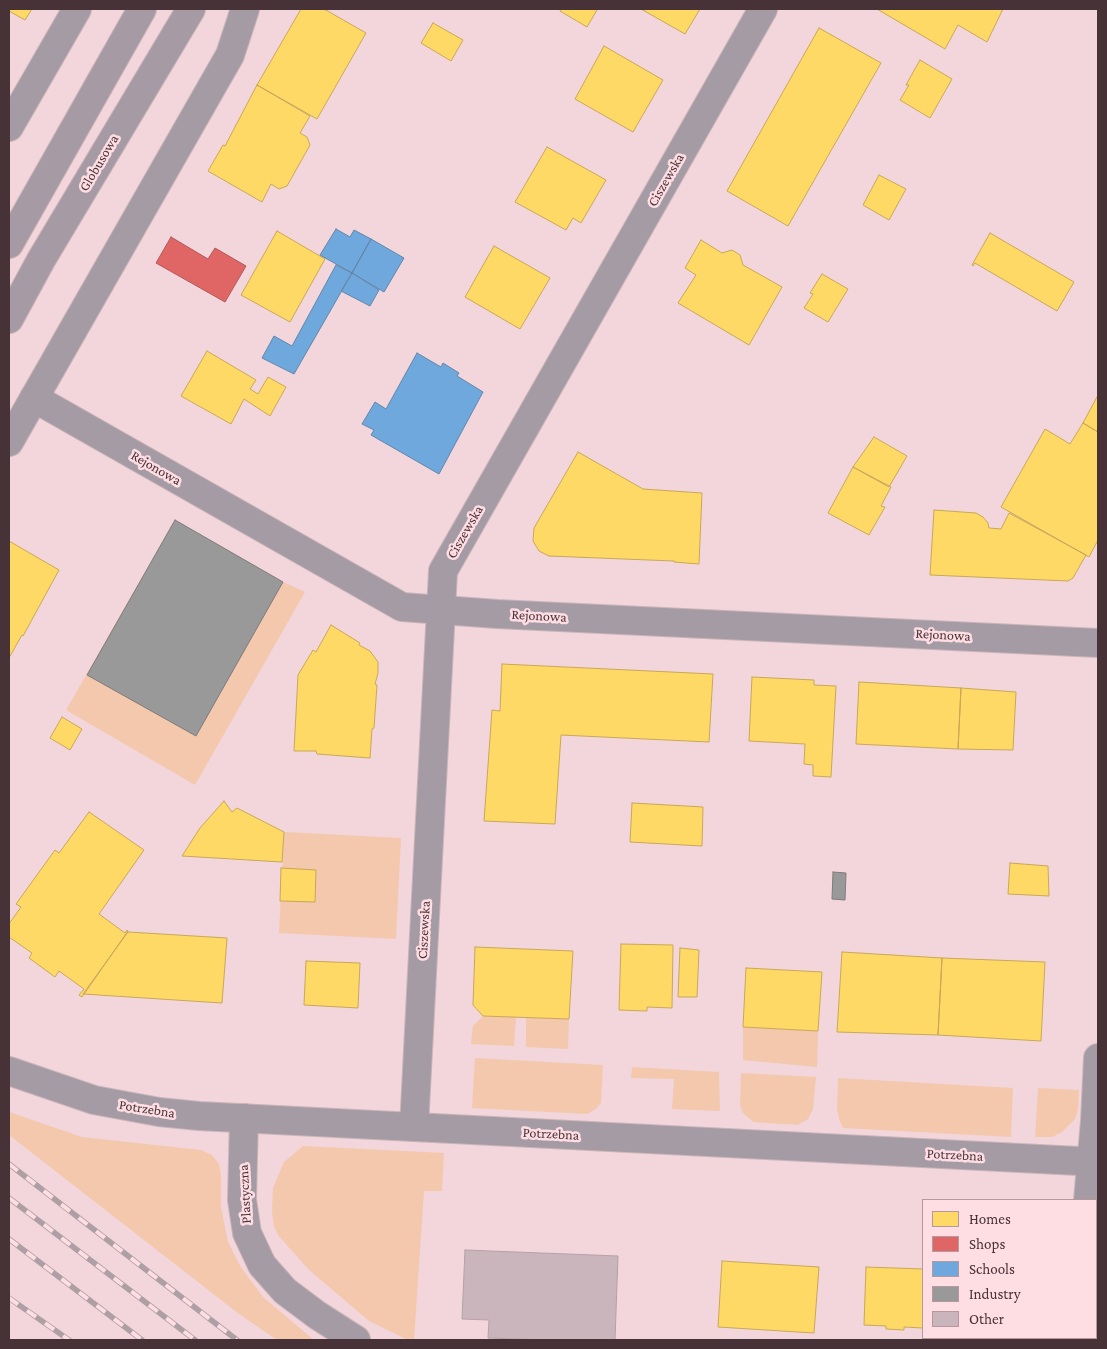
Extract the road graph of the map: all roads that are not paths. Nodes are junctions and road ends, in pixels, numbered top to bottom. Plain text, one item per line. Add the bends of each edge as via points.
1 (77, 9) edge
2 (142, 9) edge
3 (192, 9) edge
4 (246, 9) edge
5 (763, 9) edge
6 (9, 127) edge
7 (9, 244) edge
8 (9, 319) edge
9 (34, 398) junction
10 (9, 442) edge
11 (441, 611) junction
12 (1098, 643) edge
13 (1098, 1058) edge
14 (9, 1071) edge
15 (244, 1118) junction
16 (414, 1127) junction
17 (1095, 1161) edge
18 (1088, 1199) edge
19 (356, 1340) edge

1 - 6 street
2 - 7 main road
3 - 8 main road, Globusowa
4 - 9 street via 230,54
5 - 11 street, Ciszewska via 443,571
9 - 10 street
9 - 11 street, Rejonowa via 402,607
11 - 12 street, Rejonowa
11 - 16 street, Ciszewska
13 - 17 street
14 - 15 street, Potrzebna via 103,1101 159,1112
15 - 16 street, Potrzebna
15 - 19 street, Plastyczna via 242,1200 247,1233 262,1265 285,1291
16 - 17 street, Potrzebna
17 - 18 street

